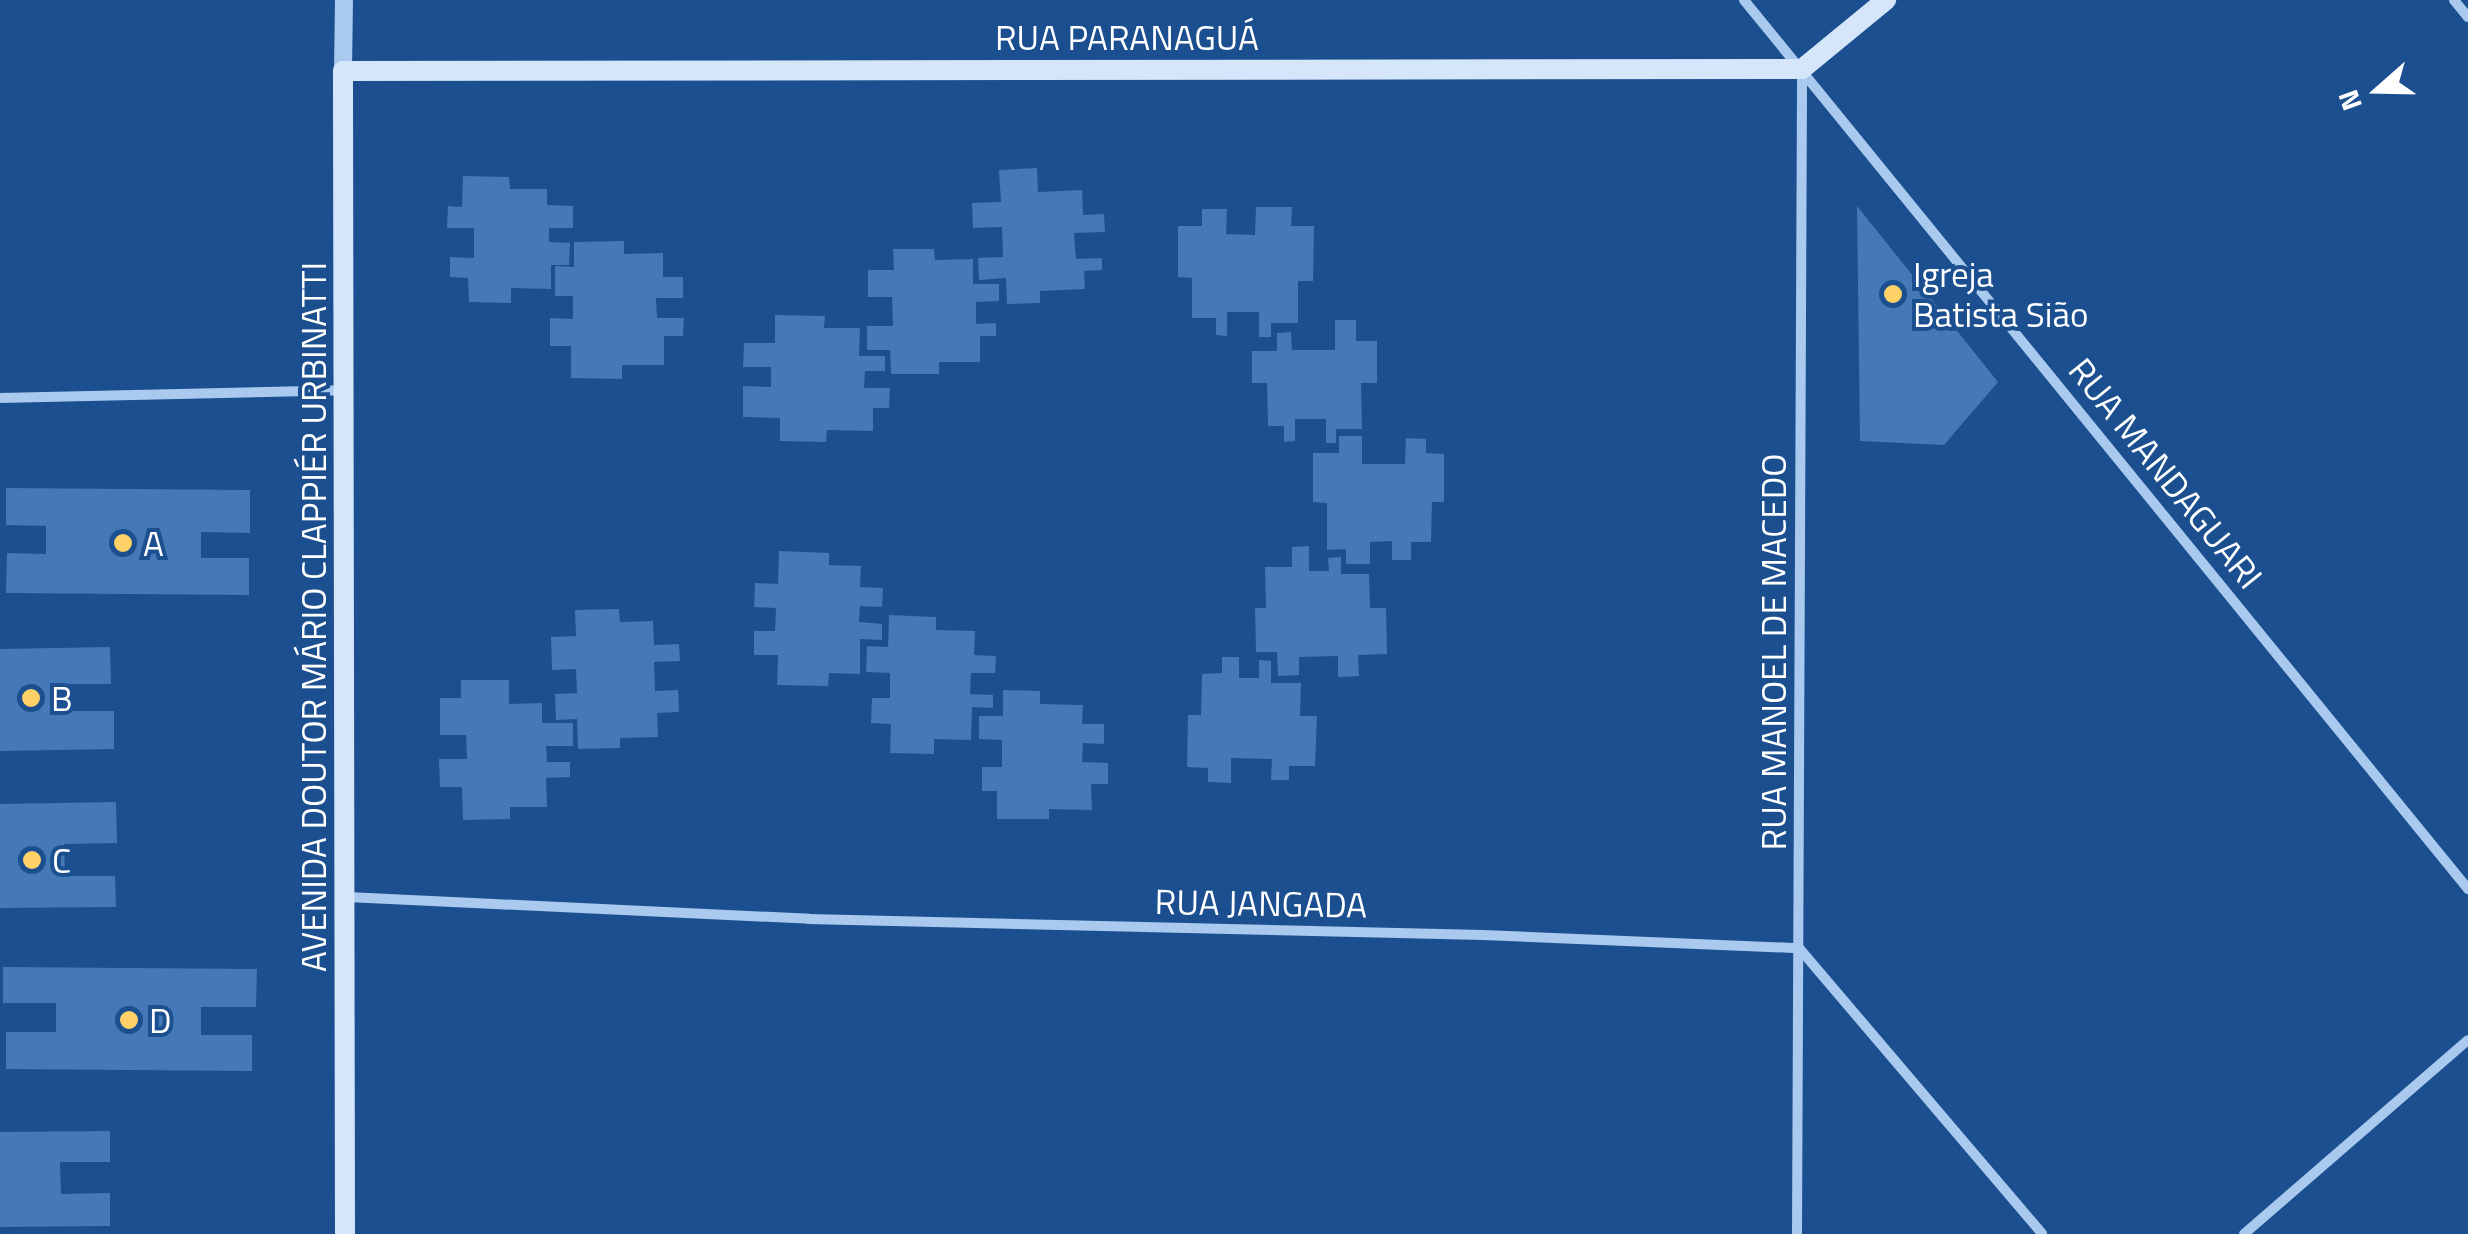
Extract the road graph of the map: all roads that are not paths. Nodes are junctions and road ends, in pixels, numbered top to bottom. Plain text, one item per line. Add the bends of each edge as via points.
1 (344, 0) edge
2 (1744, 0) edge
3 (1886, 0) edge
4 (2454, 0) edge
5 (2468, 17) edge
6 (1802, 70) junction
7 (344, 71) junction
8 (344, 390) junction
9 (0, 398) edge
10 (2468, 889) edge
11 (346, 897) junction
12 (1800, 948) junction
13 (2468, 1040) edge
14 (345, 1234) edge
15 (1797, 1234) edge
16 (2042, 1234) edge
17 (2244, 1234) edge

1 - 7 street, AVENIDA DOUTOR MÁRIO CLAPPIÉR URBINATTI
2 - 6 street, RUA MANDAGUARI
3 - 6 main road
4 - 5 street
6 - 7 main road, RUA PARANAGUÁ
6 - 10 street, RUA MANDAGUARI
6 - 12 street, RUA MANOEL DE MACEDO
7 - 8 main road, AVENIDA DOUTOR MÁRIO CLAPPIÉR URBINATTI
8 - 9 street
8 - 11 main road, AVENIDA DOUTOR MÁRIO CLAPPIÉR URBINATTI
11 - 12 street, RUA JANGADA via 828,920
11 - 14 main road, AVENIDA DOUTOR MÁRIO CLAPPIÉR URBINATTI
12 - 15 street, RUA MANOEL DE MACEDO
12 - 16 street
13 - 17 street

